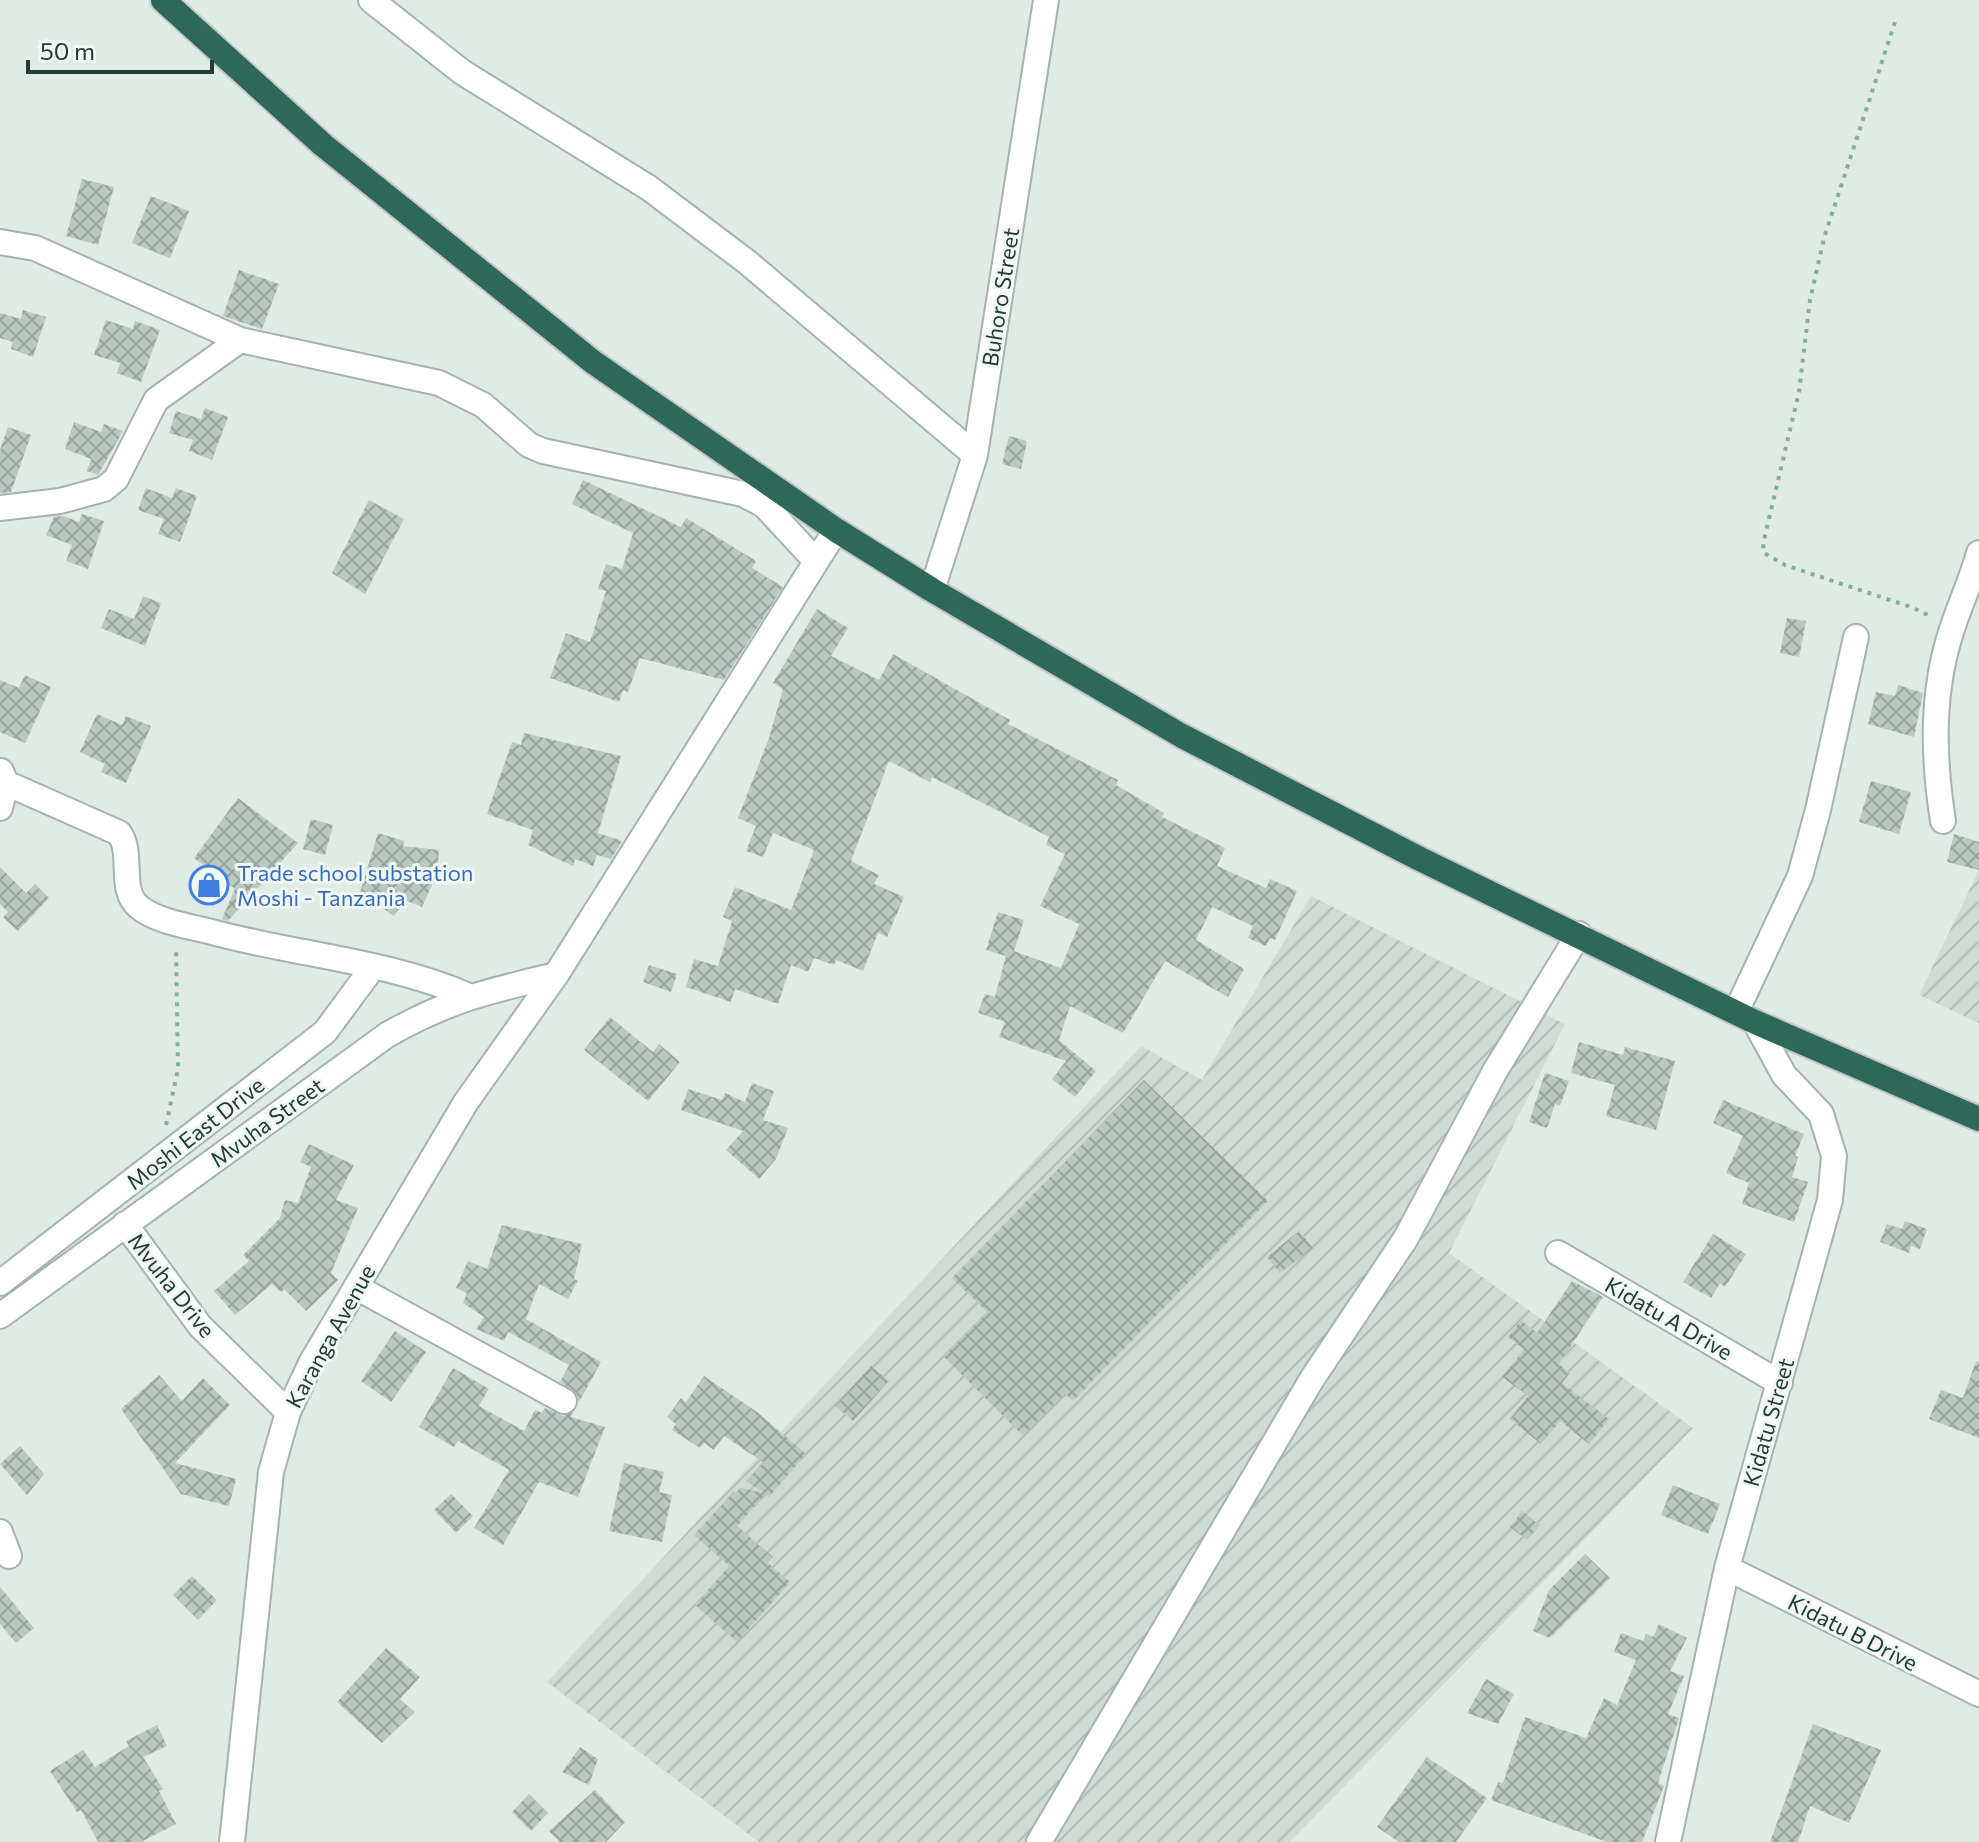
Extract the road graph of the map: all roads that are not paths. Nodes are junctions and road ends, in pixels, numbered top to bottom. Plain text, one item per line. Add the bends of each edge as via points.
1 (163, 0) edge
2 (371, 0) edge
3 (1046, 0) edge
4 (391, 8) edge
5 (0, 242) edge
6 (240, 340) junction
7 (975, 455) junction
8 (0, 508) edge
9 (836, 530) junction
10 (1979, 553) edge
11 (814, 559) junction
12 (932, 590) junction
13 (1856, 637) dead end
14 (3, 776) edge
15 (0, 808) edge
16 (1943, 821) dead end
17 (1579, 934) junction
18 (373, 967) junction
19 (556, 975) junction
20 (469, 996) junction
21 (1745, 1017) junction
22 (1979, 1119) edge
23 (125, 1224) junction
24 (1558, 1253) dead end
25 (0, 1283) edge
26 (356, 1287) junction
27 (0, 1316) edge
28 (1780, 1383) junction
29 (564, 1401) dead end
30 (288, 1412) junction
31 (0, 1532) edge
32 (9, 1556) dead end
33 (1727, 1568) junction
34 (1979, 1694) edge
35 (232, 1842) edge
36 (1039, 1842) edge
37 (1668, 1842) edge

1 - 9 highway via 323,145 593,362
2 - 4 street
3 - 7 street, Buhoro Street
4 - 7 street via 462,72 649,188 747,262
5 - 6 street via 35,248
6 - 8 street via 156,400 120,472 104,489
6 - 11 street via 439,383 483,405 543,451 743,494 764,505
7 - 12 street, Buhoro Street
9 - 11 street, Karanga Avenue
9 - 12 highway
10 - 16 street via 1952,628 1936,703 1935,768
11 - 19 street, Karanga Avenue
12 - 17 highway via 1182,736
13 - 21 street via 1800,876
14 - 15 street
14 - 18 street via 119,833 125,841 129,893 138,907 261,946
17 - 21 highway
17 - 36 street via 1495,1071 1406,1238 1312,1379
18 - 20 street via 432,980
18 - 25 street, Moshi East Drive via 325,1032
19 - 20 street, Mvuha Street
19 - 26 street, Karanga Avenue via 466,1102
20 - 23 street, Mvuha Street via 387,1035
21 - 22 highway
21 - 28 street, Kidatu Street via 1784,1075 1821,1114 1834,1156 1830,1200
23 - 27 street, Mvuha Street
23 - 30 street, Mvuha Drive via 200,1326
24 - 28 street, Kidatu A Drive
26 - 29 street
26 - 30 street, Karanga Avenue
28 - 33 street, Kidatu Street
30 - 35 street, Karanga Avenue via 271,1472
31 - 32 street
33 - 34 street, Kidatu B Drive
33 - 37 street, Kidatu Street

